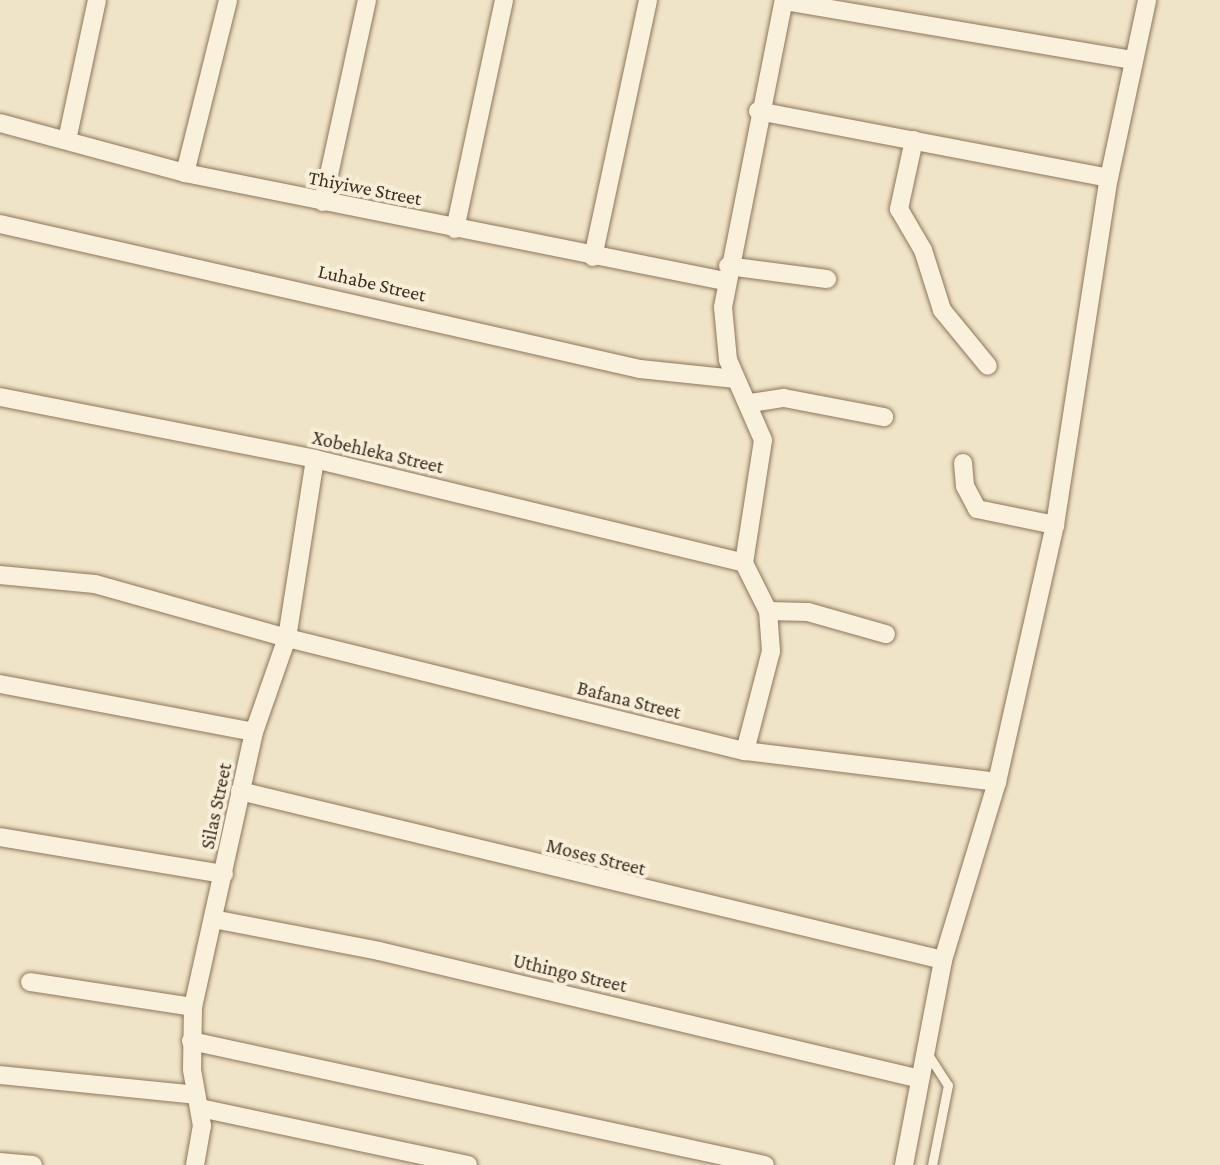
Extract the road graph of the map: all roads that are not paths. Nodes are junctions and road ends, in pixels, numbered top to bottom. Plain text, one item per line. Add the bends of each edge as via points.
1 (97, 0) edge
2 (228, 0) edge
3 (367, 0) edge
4 (504, 0) edge
5 (648, 0) edge
6 (784, 0) edge
7 (1147, 0) edge
8 (1133, 60) junction
9 (758, 111) junction
10 (0, 123) edge
11 (67, 140) junction
12 (914, 140) junction
13 (185, 173) junction
14 (1109, 178) junction
15 (323, 202) junction
16 (0, 224) edge
17 (455, 229) junction
18 (593, 257) junction
19 (726, 273) junction
20 (827, 279) dead end
21 (988, 366) dead end
22 (735, 379) junction
23 (0, 397) edge
24 (751, 403) junction
25 (884, 417) dead end
26 (315, 459) junction
27 (963, 463) dead end
28 (1055, 525) junction
29 (744, 563) junction
30 (0, 575) edge
31 (768, 611) junction
32 (886, 634) dead end
33 (287, 638) junction
34 (0, 684) edge
35 (254, 732) junction
36 (745, 751) junction
37 (997, 782) junction
38 (240, 791) junction
39 (0, 837) edge
40 (224, 874) junction
41 (213, 919) junction
42 (943, 960) junction
43 (30, 982) dead end
44 (193, 1007) junction
45 (191, 1041) junction
46 (922, 1048) junction
47 (0, 1075) edge
48 (916, 1078) junction
49 (198, 1102) junction
50 (0, 1162) edge
51 (33, 1165) edge
52 (195, 1165) edge
53 (468, 1165) edge
54 (765, 1165) edge
55 (904, 1165) edge
56 (932, 1165) edge

1 - 11 street
2 - 13 street
3 - 15 street
4 - 17 street
5 - 18 street
6 - 8 street
6 - 9 street
7 - 8 street
8 - 14 street
9 - 12 street
9 - 19 street
10 - 11 street, Thiyiwe Street
11 - 13 street, Thiyiwe Street
12 - 14 street
12 - 21 street via 899,209 923,250 942,310
13 - 15 street, Thiyiwe Street
14 - 28 street
15 - 17 street, Thiyiwe Street
16 - 22 street, Luhabe Street via 640,369
17 - 18 street, Thiyiwe Street
18 - 19 street, Thiyiwe Street
19 - 20 street, Thiyiwe Street
19 - 22 street via 724,333
22 - 24 street
23 - 26 street, Xobehleka Street
24 - 25 street via 784,398
24 - 29 street via 763,440 762,465
26 - 29 street, Xobehleka Street
26 - 33 street, Silas Street
27 - 28 street via 965,486 977,509
28 - 37 street
29 - 31 street
30 - 33 street, Bafana Street via 69,578
31 - 32 street via 808,612
31 - 36 street via 771,651
33 - 35 street, Silas Street
33 - 36 street, Bafana Street
34 - 35 street
35 - 38 street, Silas Street
36 - 37 street, Bafana Street
37 - 42 street
38 - 40 street, Silas Street
38 - 42 street, Moses Street
39 - 40 street
40 - 41 street, Silas Street
41 - 44 street, Silas Street
41 - 48 street, Uthingo Street via 379,951
42 - 46 street
43 - 44 street
44 - 45 street, Silas Street
45 - 49 street, Silas Street
45 - 54 street
46 - 48 street
46 - 56 lane via 948,1085
47 - 49 street
48 - 55 street
49 - 52 street, Silas Street
49 - 53 street
50 - 51 street

